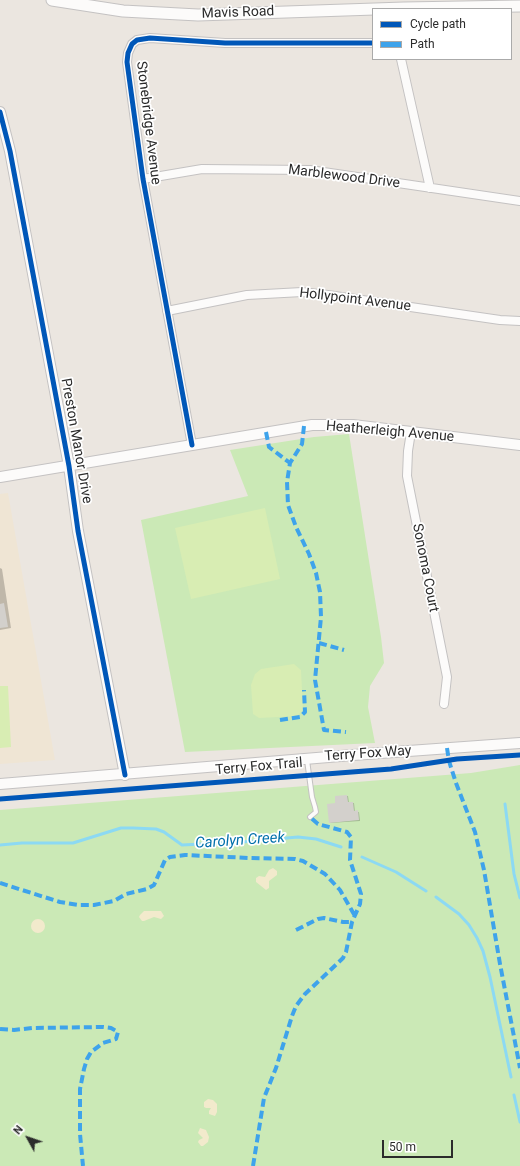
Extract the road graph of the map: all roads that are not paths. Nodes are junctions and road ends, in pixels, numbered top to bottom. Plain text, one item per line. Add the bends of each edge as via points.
1 (52, 0) edge
2 (520, 6) edge
3 (404, 8) edge
4 (372, 9) edge
5 (372, 43) edge
6 (401, 60) edge
7 (0, 112) edge
8 (143, 179) junction
9 (430, 188) junction
10 (520, 201) edge
11 (167, 311) junction
12 (520, 321) edge
13 (411, 432) junction
14 (192, 445) junction
15 (520, 445) edge
16 (69, 466) junction
17 (0, 478) edge
18 (444, 704) dead end
19 (520, 743) edge
20 (307, 759) junction
21 (126, 775) junction
22 (0, 784) edge
23 (310, 817) dead end

1 - 4 main road, Mavis Road via 123,11 198,15
2 - 3 main road, Mavis Road
5 - 8 street, Stonebridge Avenue via 224,43 150,38 137,40 128,53 128,62
6 - 9 street
7 - 16 street, Preston Manor Drive via 10,151
8 - 9 street, Marblewood Drive via 202,169 285,169 310,170
8 - 11 street, Stonebridge Avenue
9 - 10 street, Marblewood Drive
11 - 12 street, Hollypoint Avenue via 247,295 302,292
11 - 14 street, Stonebridge Avenue
13 - 14 street, Heatherleigh Avenue via 353,425 312,425
13 - 15 street, Heatherleigh Avenue
13 - 18 street, Sonoma Court via 407,476 447,677
14 - 16 street, Heatherleigh Avenue
16 - 17 street, Heatherleigh Avenue
16 - 21 street, Preston Manor Drive via 78,531
19 - 20 street, Terry Fox Way
20 - 21 street, Terry Fox Way
20 - 23 lane via 316,812
21 - 22 street, Terry Fox Way

